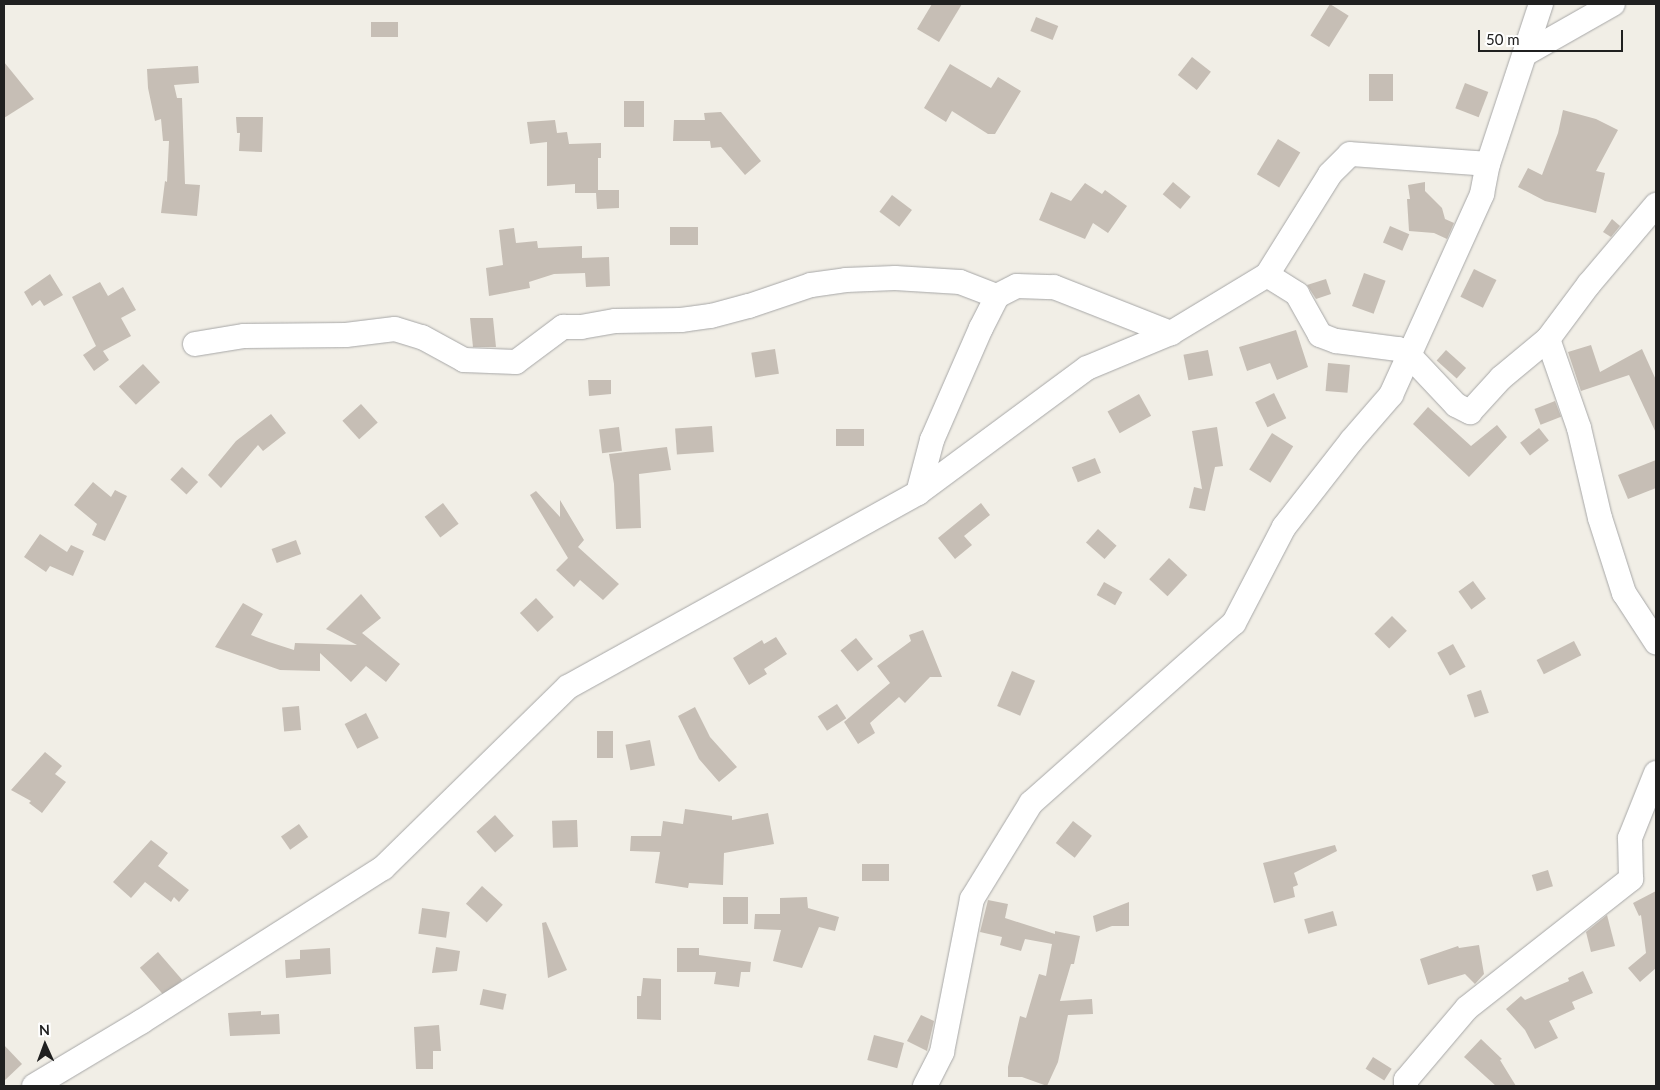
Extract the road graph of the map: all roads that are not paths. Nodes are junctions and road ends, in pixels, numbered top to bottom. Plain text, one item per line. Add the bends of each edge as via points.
1 (1541, 4) edge
2 (1613, 4) edge
3 (1525, 54) junction
4 (1488, 164) junction
5 (1656, 206) edge
6 (1267, 275) junction
7 (998, 296) junction
8 (1171, 333) junction
9 (1548, 339) junction
10 (195, 344) dead end
11 (1408, 354) junction
12 (918, 493) junction
13 (1656, 642) edge
14 (1656, 773) edge
15 (34, 1086) edge
16 (925, 1086) edge
17 (1406, 1086) edge

1 - 3 street
2 - 3 street
3 - 4 street
4 - 6 street via 1350,154 1330,174
4 - 11 street via 1482,194
5 - 9 street via 1589,284
6 - 8 street
6 - 11 street via 1298,294 1320,336 1398,349
7 - 8 street via 1017,286 1054,287
7 - 10 street via 960,282 895,278 846,280 811,286 711,316 564,327 516,362 464,360 422,337 395,329 346,335 244,336
7 - 12 street via 932,440
8 - 12 street via 1088,368
9 - 11 street via 1501,378 1470,412 1456,405
9 - 13 street via 1578,428 1600,518 1624,593
11 - 16 street via 1391,395 1284,527 1234,623 1032,803 972,898 942,1052
12 - 15 street via 568,687 383,868
14 - 17 street via 1630,838 1632,879 1467,1008 1406,1080

